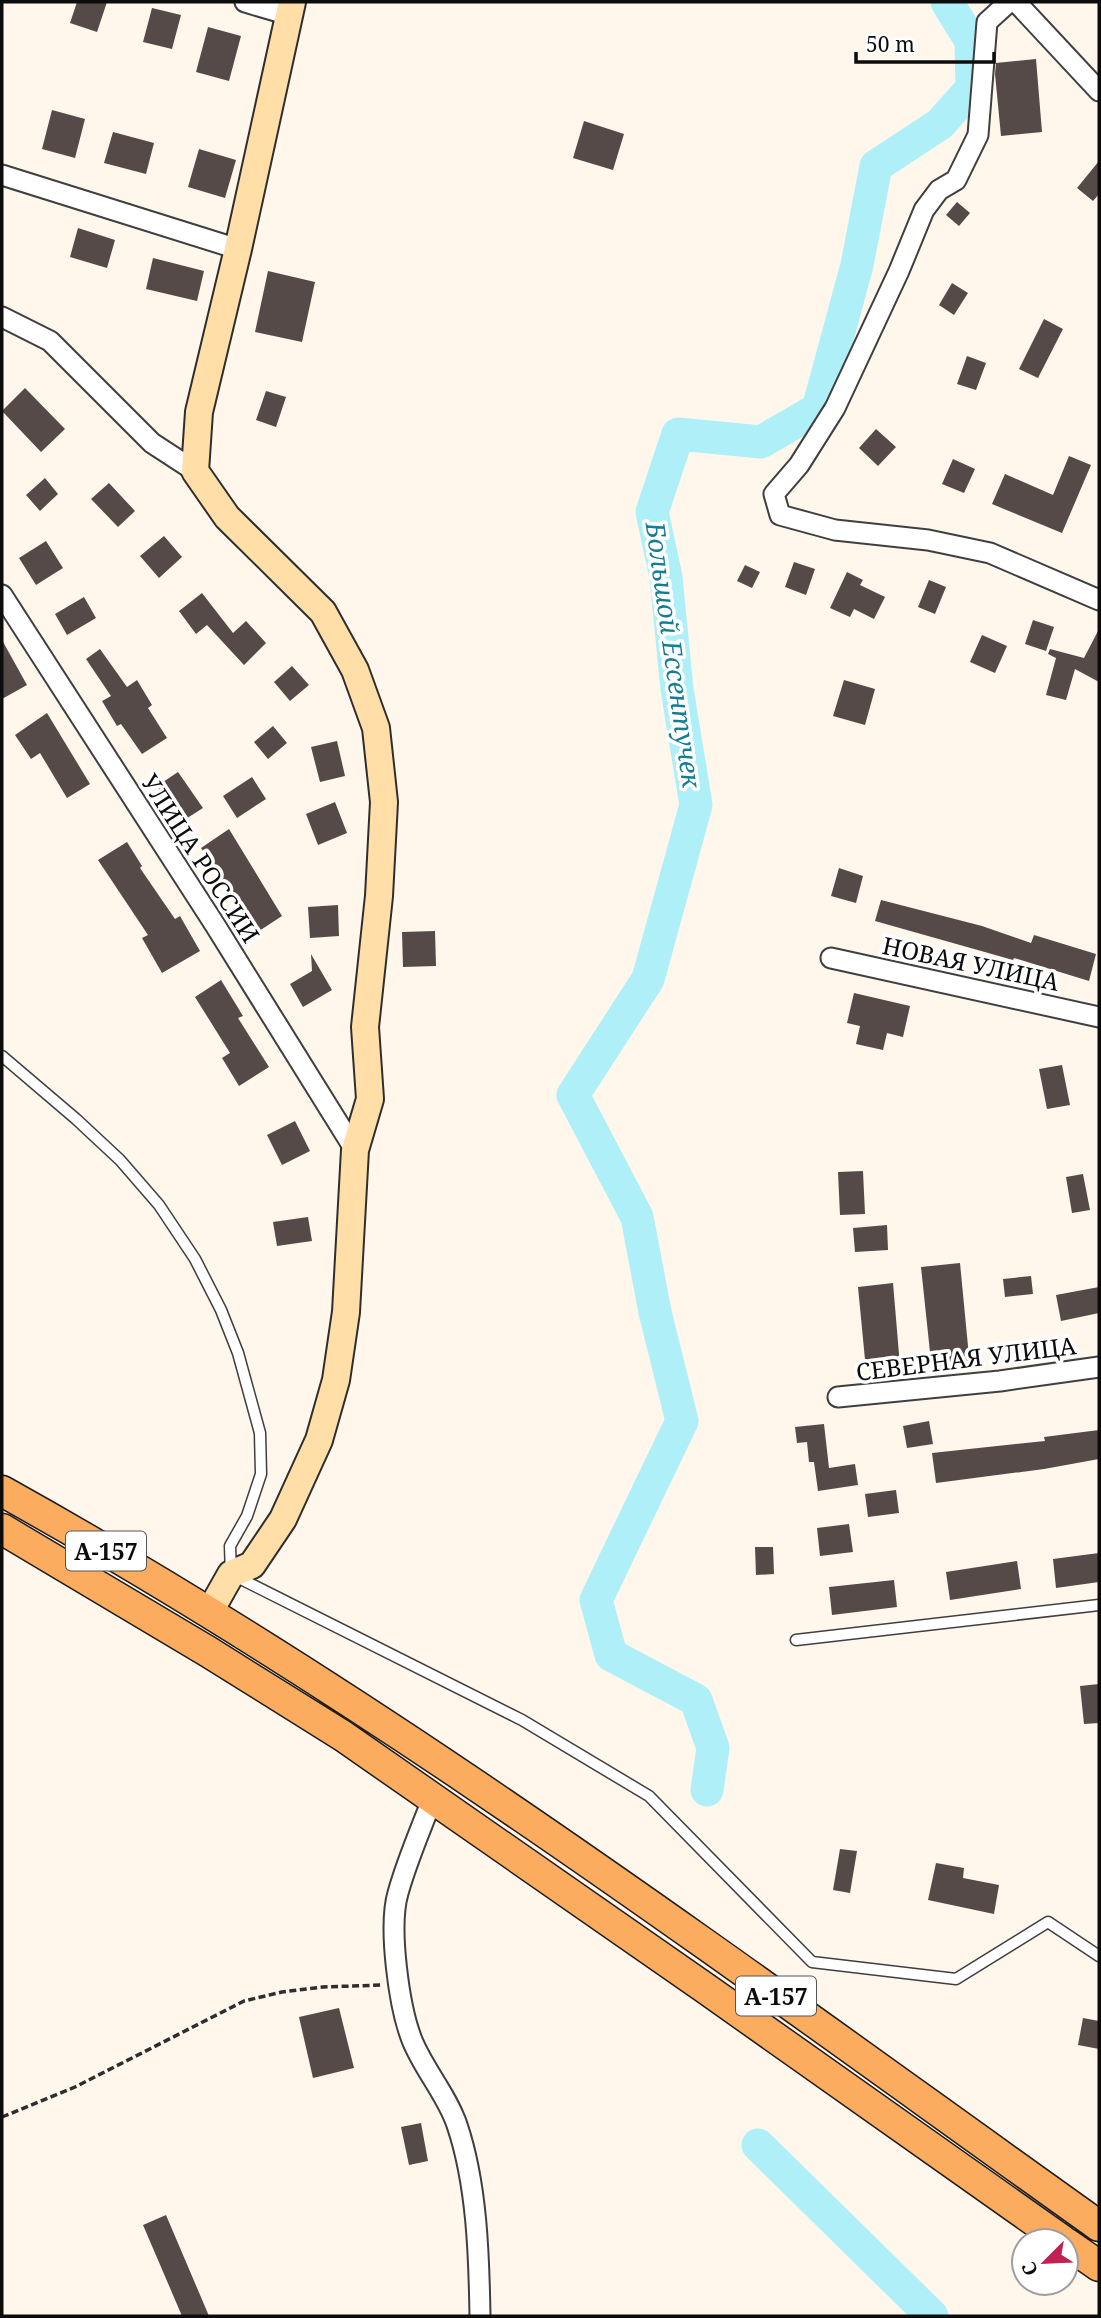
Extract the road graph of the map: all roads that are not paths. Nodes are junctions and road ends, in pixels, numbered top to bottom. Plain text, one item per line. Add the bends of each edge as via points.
1 (245, 2) edge
2 (1009, 2) edge
3 (1016, 2) edge
4 (291, 8) edge
5 (1099, 92) edge
6 (2, 175) edge
7 (238, 248) junction
8 (2, 317) edge
9 (195, 471) junction
10 (2, 595) edge
11 (1099, 600) edge
12 (831, 958) dead end
13 (1099, 1017) edge
14 (2, 1056) edge
15 (355, 1150) junction
16 (1099, 1367) edge
17 (838, 1397) dead end
18 (2, 1491) edge
19 (2, 1529) edge
20 (232, 1574) junction
21 (1099, 1605) edge
22 (209, 1613) junction
23 (796, 1640) dead end
24 (433, 1797) junction
25 (1099, 1956) edge
26 (1099, 2226) edge
27 (1044, 2227) edge
28 (1080, 2253) edge
29 (1099, 2266) edge
30 (480, 2316) edge

1 - 4 street
2 - 11 street via 987,22 978,135 956,180 939,190 924,210 835,408 799,465 774,494 780,515 835,530 928,540 990,554
3 - 5 street
4 - 7 street
6 - 7 street
7 - 9 street via 199,412
8 - 9 street via 50,341 152,443
9 - 15 street via 228,517 323,612 355,670 376,728 384,802 365,1027 370,1099
10 - 15 street, УЛИЦА РОССИИ
12 - 13 street, НОВАЯ УЛИЦА
14 - 20 lane via 120,1160 159,1205 195,1259 221,1310 260,1433 261,1474 247,1516 230,1546
15 - 20 street via 346,1312 335,1380 318,1440 283,1519 252,1565
16 - 17 street, СЕВЕРНАЯ УЛИЦА
18 - 22 main road, А-157
19 - 24 main road, А-157 via 218,1658
20 - 22 street
20 - 25 lane via 522,1720 649,1796 812,1962 956,1979 1048,1922
21 - 23 lane
22 - 26 main road, А-157 via 452,1768
24 - 27 main road, А-157
24 - 30 street via 397,1895 398,1984 412,2040 457,2123 467,2163
28 - 29 main road, А-157

